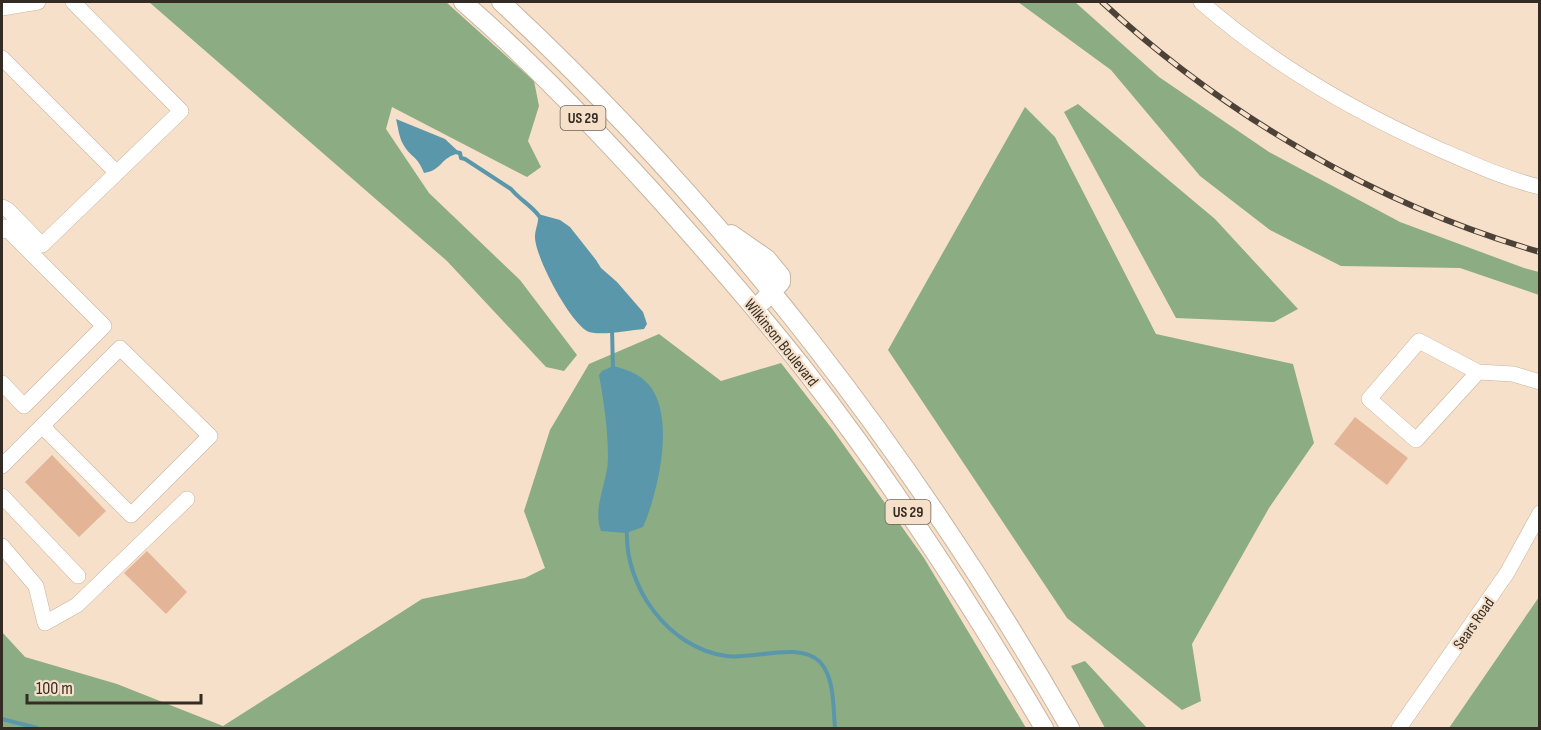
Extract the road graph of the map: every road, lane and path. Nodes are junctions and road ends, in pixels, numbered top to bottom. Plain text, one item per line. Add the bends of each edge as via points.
1 (39, 2) edge
2 (73, 2) edge
3 (501, 2) edge
4 (1201, 2) edge
5 (470, 4) edge
6 (2, 8) edge
7 (2, 58) edge
8 (117, 173) junction
9 (1539, 187) edge
10 (2, 207) edge
11 (2, 231) edge
12 (772, 293) junction
13 (755, 309) junction
14 (1478, 372) junction
15 (1539, 382) edge
16 (2, 383) edge
17 (43, 427) junction
18 (2, 466) edge
19 (2, 496) edge
20 (187, 499) dead end
21 (1539, 513) edge
22 (2, 546) edge
23 (78, 576) dead end
24 (1044, 729) edge
25 (1070, 729) edge
26 (1399, 729) edge

1 - 6 street
2 - 8 street via 181,111
3 - 12 main road, US 29 via 639,141 708,218 778,270 781,282
4 - 9 street via 1284,65 1357,109 1474,165
5 - 13 main road, Wilkinson Boulevard / US 29 via 600,135
7 - 8 street
8 - 10 street via 42,244
11 - 16 street via 5,227 104,326 24,406
12 - 13 main road
12 - 25 main road, Wilkinson Boulevard / US 29 via 901,461 998,606
13 - 24 main road, Wilkinson Boulevard / US 29 via 852,432 941,559
14 - 14 street via 1416,440 1369,399 1419,341
14 - 15 street via 1513,374
17 - 17 street via 131,515 210,436 120,348
17 - 18 street
19 - 23 street
20 - 22 street via 77,605 45,623 36,586
21 - 26 street, Sears Road via 1507,573

